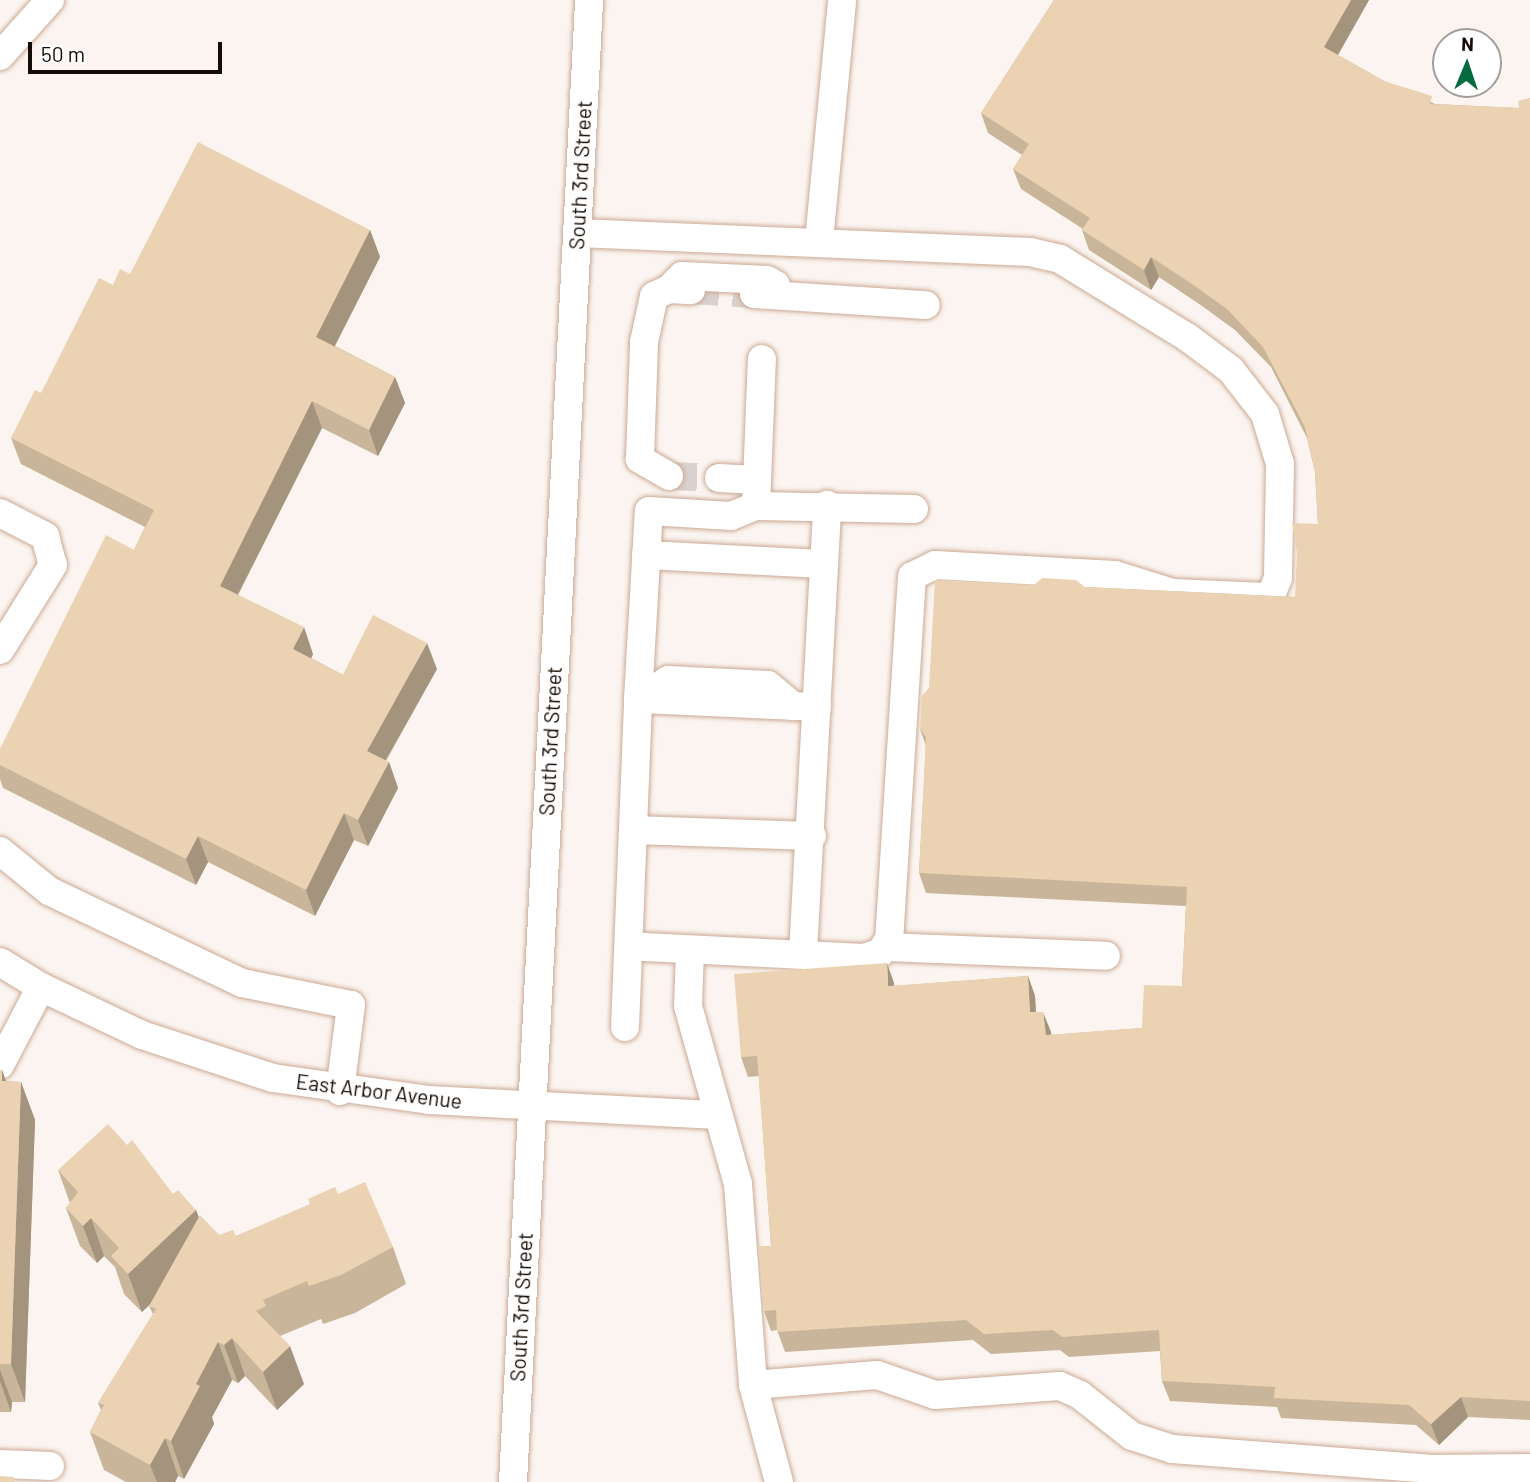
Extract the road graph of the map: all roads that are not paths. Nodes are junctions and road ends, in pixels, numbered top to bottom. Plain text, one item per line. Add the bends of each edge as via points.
1 (50, 0) edge
2 (589, 0) edge
3 (842, 0) edge
4 (0, 56) edge
5 (577, 233) junction
6 (819, 241) junction
7 (754, 294) tunnel mouth
8 (797, 296) junction
9 (926, 305) dead end
10 (762, 359) dead end
11 (669, 476) tunnel mouth
12 (719, 478) tunnel mouth
13 (756, 493) junction
14 (827, 505) junction
15 (915, 509) dead end
16 (0, 513) edge
17 (646, 555) junction
18 (823, 564) junction
19 (0, 650) edge
20 (638, 699) junction
21 (805, 707) junction
22 (633, 830) junction
23 (812, 836) junction
24 (0, 851) edge
25 (630, 946) junction
26 (886, 947) junction
27 (690, 950) junction
28 (803, 954) junction
29 (1106, 956) dead end
30 (0, 962) edge
31 (41, 987) junction
32 (625, 1027) dead end
33 (0, 1065) edge
34 (340, 1091) junction
35 (531, 1105) junction
36 (718, 1115) junction
37 (753, 1385) junction
38 (0, 1464) edge
39 (50, 1466) dead end
40 (1530, 1468) edge
41 (513, 1482) edge
42 (779, 1482) edge

1 - 4 street
2 - 5 street, South 3rd Street
3 - 6 street
5 - 6 street
5 - 35 street, South 3rd Street
6 - 26 street via 1030,252 1060,259 1187,337 1231,370 1265,414 1280,464 1278,578 1266,597 1172,593 1115,575 935,565 912,576
7 - 8 street
8 - 9 street
8 - 11 street via 767,280 682,276 680,290 654,296 644,342 640,459
10 - 13 street
12 - 13 street
13 - 14 street
13 - 17 street via 731,516 649,511
14 - 15 street
14 - 18 street
16 - 19 street via 45,536 53,565
17 - 18 street
17 - 20 street
18 - 21 street
20 - 21 street
20 - 22 street
21 - 23 street
22 - 23 street
22 - 25 street
23 - 28 street
24 - 34 street via 49,891 242,983 351,1005
25 - 27 street
25 - 32 street
26 - 28 street via 864,958
26 - 29 street
27 - 28 street
27 - 36 street via 688,1006
30 - 31 street, East Arbor Avenue
31 - 33 street
31 - 34 street, East Arbor Avenue via 174,1048 239,1069
34 - 35 street, East Arbor Avenue
35 - 36 street, East Arbor Avenue
35 - 41 street, South 3rd Street
36 - 37 street via 738,1184
37 - 40 street via 877,1375 935,1395 1060,1386 1080,1395 1132,1436 1182,1450 1429,1469
37 - 42 street
38 - 39 street

